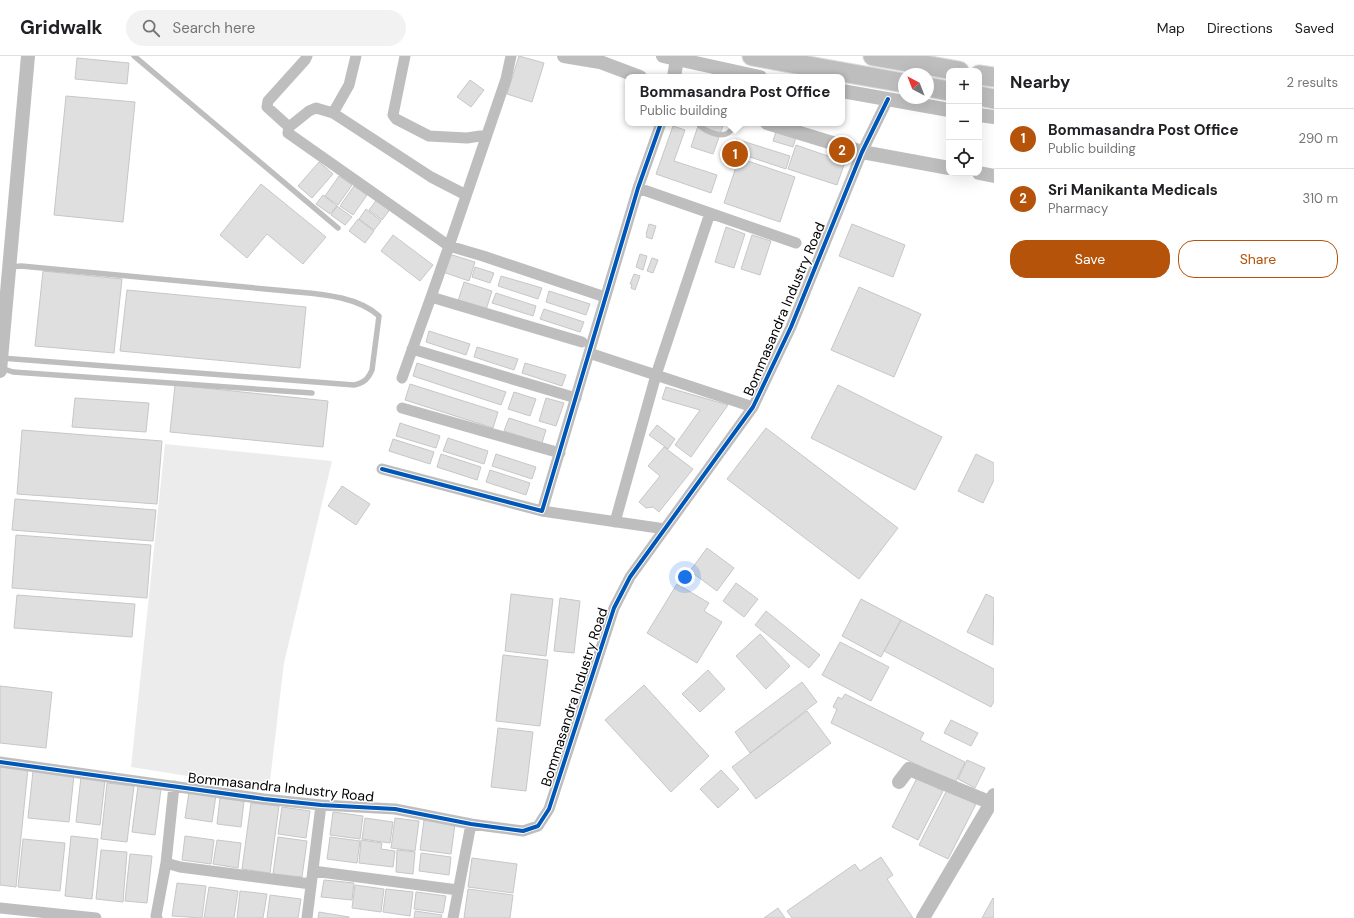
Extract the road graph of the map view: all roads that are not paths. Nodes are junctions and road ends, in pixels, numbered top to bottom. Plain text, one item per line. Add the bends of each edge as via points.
1 (28, 56) edge
2 (134, 56) edge
3 (307, 56) edge
4 (356, 56) edge
5 (405, 56) edge
6 (512, 56) edge
7 (564, 56) edge
8 (663, 56) edge
9 (752, 56) edge
10 (873, 56) edge
11 (600, 59) edge
12 (677, 59) junction
13 (946, 69) edge
14 (633, 74) edge
15 (674, 74) edge
16 (746, 74) edge
17 (982, 75) edge
18 (994, 77) edge
19 (898, 82) edge
20 (934, 88) edge
21 (946, 90) edge
22 (845, 92) edge
23 (982, 97) edge
24 (888, 99) junction
25 (994, 99) edge
26 (946, 109) edge
27 (333, 113) junction
28 (982, 115) edge
29 (994, 117) edge
30 (660, 126) edge
31 (701, 126) edge
32 (735, 126) edge
33 (777, 126) edge
34 (289, 127) junction
35 (487, 135) junction
36 (862, 152) junction
37 (946, 167) edge
38 (982, 174) edge
39 (994, 176) edge
40 (638, 188) junction
41 (466, 195) junction
42 (710, 213) junction
43 (338, 228) dead end
44 (796, 243) dead end
45 (449, 246) junction
46 (10, 267) junction
47 (431, 297) junction
48 (605, 297) junction
49 (582, 342) dead end
50 (412, 349) junction
51 (589, 353) junction
52 (0, 366) edge
53 (656, 376) junction
54 (402, 378) dead end
55 (312, 392) dead end
56 (576, 398) junction
57 (753, 407) junction
58 (402, 408) dead end
59 (560, 453) junction
60 (382, 469) dead end
61 (542, 511) junction
62 (615, 522) junction
63 (665, 529) junction
64 (0, 762) edge
65 (899, 782) dead end
66 (174, 786) junction
67 (992, 798) edge
68 (321, 805) junction
69 (471, 824) junction
70 (166, 863) junction
71 (313, 871) junction
72 (311, 884) junction
73 (458, 890) junction
74 (0, 908) edge
75 (96, 918) edge
76 (157, 918) edge
77 (307, 918) edge
78 (453, 918) edge
79 (923, 918) edge

1 - 46 street
2 - 43 lane
3 - 34 street via 268,101 267,107
4 - 27 street via 349,85
5 - 35 street via 393,115 396,119 429,136 468,138
6 - 35 street
7 - 11 street
8 - 12 street
9 - 19 highway
10 - 13 highway
11 - 14 street
12 - 15 street
12 - 16 street
17 - 18 highway
20 - 21 highway
22 - 24 street
23 - 25 highway
24 - 26 street
24 - 36 street, Bommasandra Industry Road
27 - 34 street via 316,108
27 - 41 street via 431,177
28 - 29 street
30 - 40 street
31 - 32 lane via 724,134
33 - 36 street
34 - 45 street via 288,133
35 - 41 street
36 - 37 street
36 - 57 street, Bommasandra Industry Road via 791,327
38 - 39 street
40 - 42 street
40 - 48 street
41 - 45 street
42 - 44 street
42 - 53 street
45 - 47 street
45 - 48 street
46 - 52 street
46 - 52 lane via 328,296 362,304 379,316 372,370 363,383
47 - 49 street
47 - 50 street
48 - 51 street
50 - 54 street
50 - 56 street
51 - 53 street
51 - 56 street
52 - 55 lane via 13,372
53 - 57 street
53 - 62 street
56 - 59 street
57 - 63 street, Bommasandra Industry Road
58 - 59 street
59 - 61 street
60 - 61 street
61 - 62 street
62 - 63 street
63 - 69 street, Bommasandra Industry Road via 630,577 614,608 549,809 538,826 523,831
64 - 66 street, Bommasandra Industry Road
65 - 67 street via 909,769
66 - 68 street, Bommasandra Industry Road
66 - 70 street
67 - 79 street
68 - 69 street, Bommasandra Industry Road via 394,809
68 - 71 street
69 - 73 street
70 - 72 street
70 - 76 street
71 - 72 street
71 - 73 street
72 - 77 street
73 - 78 street
74 - 75 street

